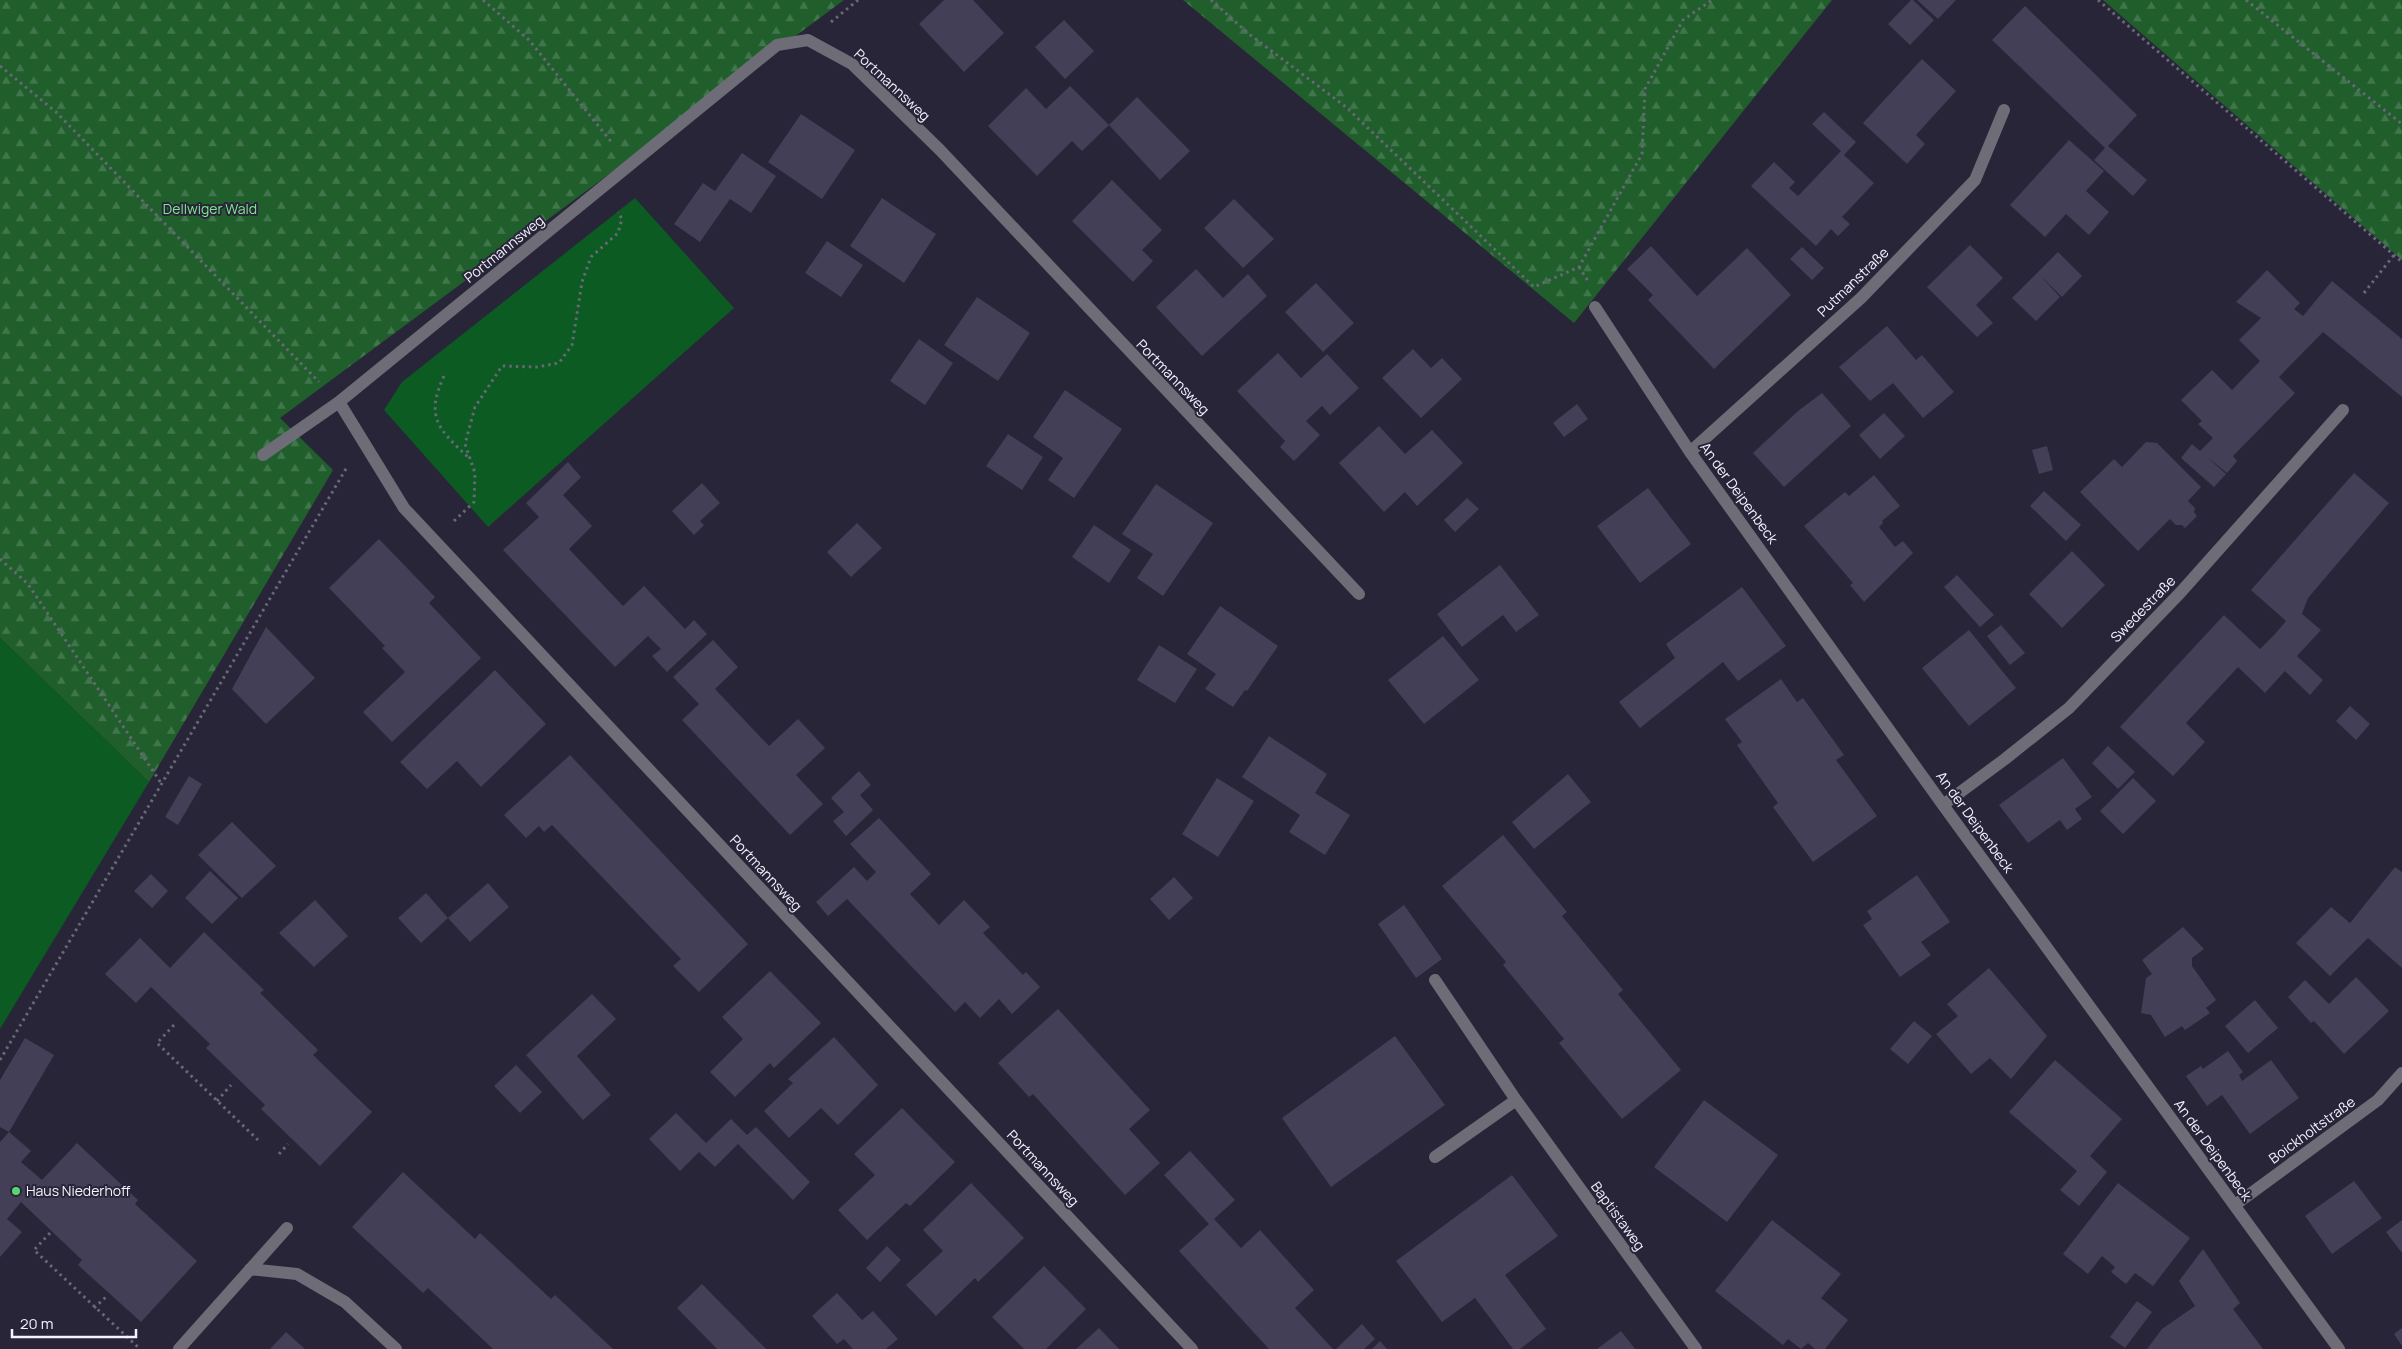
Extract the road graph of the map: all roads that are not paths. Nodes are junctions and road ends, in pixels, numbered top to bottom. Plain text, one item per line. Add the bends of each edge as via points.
1 (2004, 110) dead end
2 (1595, 307) dead end
3 (338, 402) junction
4 (2343, 410) dead end
5 (1690, 452) junction
6 (263, 455) dead end
7 (1360, 594) dead end
8 (1943, 805) junction
9 (1435, 980) dead end
10 (2402, 1073) edge
11 (1516, 1100) junction
12 (1435, 1158) dead end
13 (2234, 1205) junction
14 (287, 1228) dead end
15 (250, 1269) junction
16 (179, 1349) edge
17 (396, 1349) edge
18 (1192, 1349) edge
19 (1696, 1349) edge
20 (2339, 1349) edge

1 - 5 street, Putmanstraße via 1976,180 1861,298
2 - 5 street, An der Deipenbeck
3 - 6 street, Portmannsweg
3 - 7 street, Portmannsweg via 777,45 808,40 852,64 940,150
3 - 18 street, Portmannsweg via 404,508
4 - 8 street, Swedestraße via 2180,593 2069,708
5 - 8 street, An der Deipenbeck
8 - 13 street, An der Deipenbeck
9 - 11 street, Baptistaweg
10 - 13 street, Boickholtstraße via 2378,1100
11 - 12 street
11 - 19 street, Baptistaweg
13 - 20 street, An der Deipenbeck
14 - 15 street
15 - 16 street
15 - 17 street via 297,1274 345,1302

